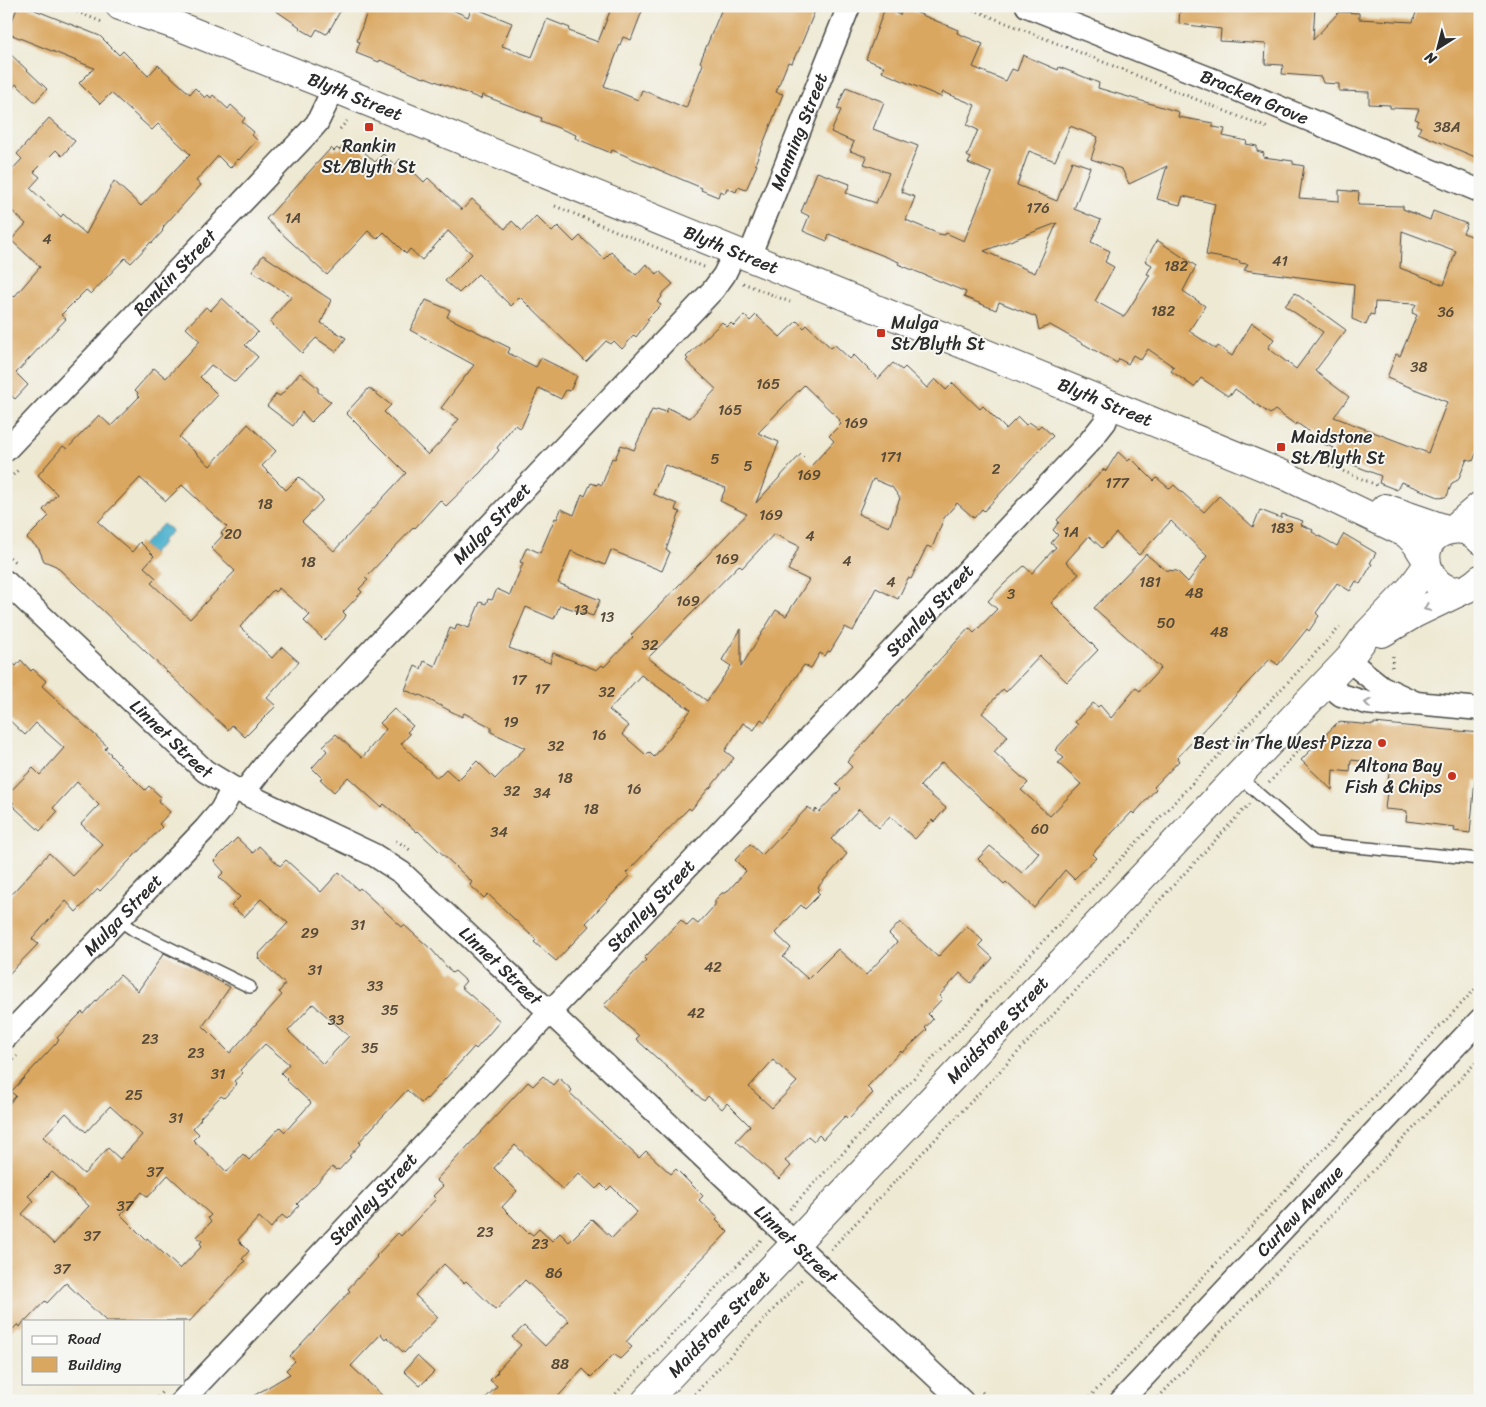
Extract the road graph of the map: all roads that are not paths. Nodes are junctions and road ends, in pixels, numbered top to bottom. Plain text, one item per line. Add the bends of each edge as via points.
1 (120, 6) edge
2 (144, 6) edge
3 (850, 6) edge
4 (1027, 6) edge
5 (178, 26) junction
6 (334, 88) junction
7 (1480, 191) edge
8 (742, 255) junction
9 (1112, 404) junction
10 (6, 450) edge
11 (1289, 463) junction
12 (1480, 506) edge
13 (1451, 530) junction
14 (1480, 540) edge
15 (1427, 562) junction
16 (1478, 581) edge
17 (6, 582) edge
18 (1348, 660) junction
19 (1326, 683) junction
20 (1416, 703) junction
21 (1480, 709) edge
22 (1238, 776) junction
23 (240, 791) junction
24 (1480, 860) edge
25 (119, 920) junction
26 (250, 987) dead end
27 (550, 1012) junction
28 (1480, 1020) edge
29 (6, 1037) edge
30 (795, 1244) junction
31 (182, 1401) edge
32 (646, 1401) edge
33 (962, 1401) edge
34 (1121, 1401) edge

1 - 5 street, Blyth Street
2 - 5 street, Blyth Street
3 - 8 street, Manning Street
4 - 7 street, Bracken Grove
5 - 6 street, Blyth Street
6 - 8 street, Blyth Street
6 - 10 street, Rankin Street via 317,123 309,132
8 - 9 street, Blyth Street
8 - 23 street, Mulga Street via 713,290
9 - 11 street, Blyth Street
9 - 27 street, Stanley Street via 1105,422 1090,440
11 - 13 street, Blyth Street
11 - 15 street, Blyth Street via 1406,534 1416,543
12 - 13 street
13 - 14 street, Blyth Street via 1467,531
13 - 15 street, Maidstone Street via 1441,533 1432,542
15 - 16 street, Blyth Street via 1434,580 1446,588 1456,590
15 - 18 street, Maidstone Street via 1411,588 1367,634
16 -> 18 street, Maidstone Street via 1393,626
17 - 23 street, Linnet Street via 205,771
18 - 19 street, Maidstone Street
18 - 20 street via 1382,687
20 -> 19 street via 1384,705 1360,702 1341,695
19 - 22 street, Maidstone Street
20 - 21 street
22 - 24 lane via 1315,843
22 - 30 street, Maidstone Street
23 - 25 street, Mulga Street
23 - 27 street, Linnet Street via 396,868
25 - 26 lane via 135,931
25 - 29 street, Mulga Street
27 - 30 street, Linnet Street
27 - 31 street, Stanley Street
28 - 34 street, Curlew Avenue
30 - 32 street, Maidstone Street
30 - 33 street, Linnet Street

